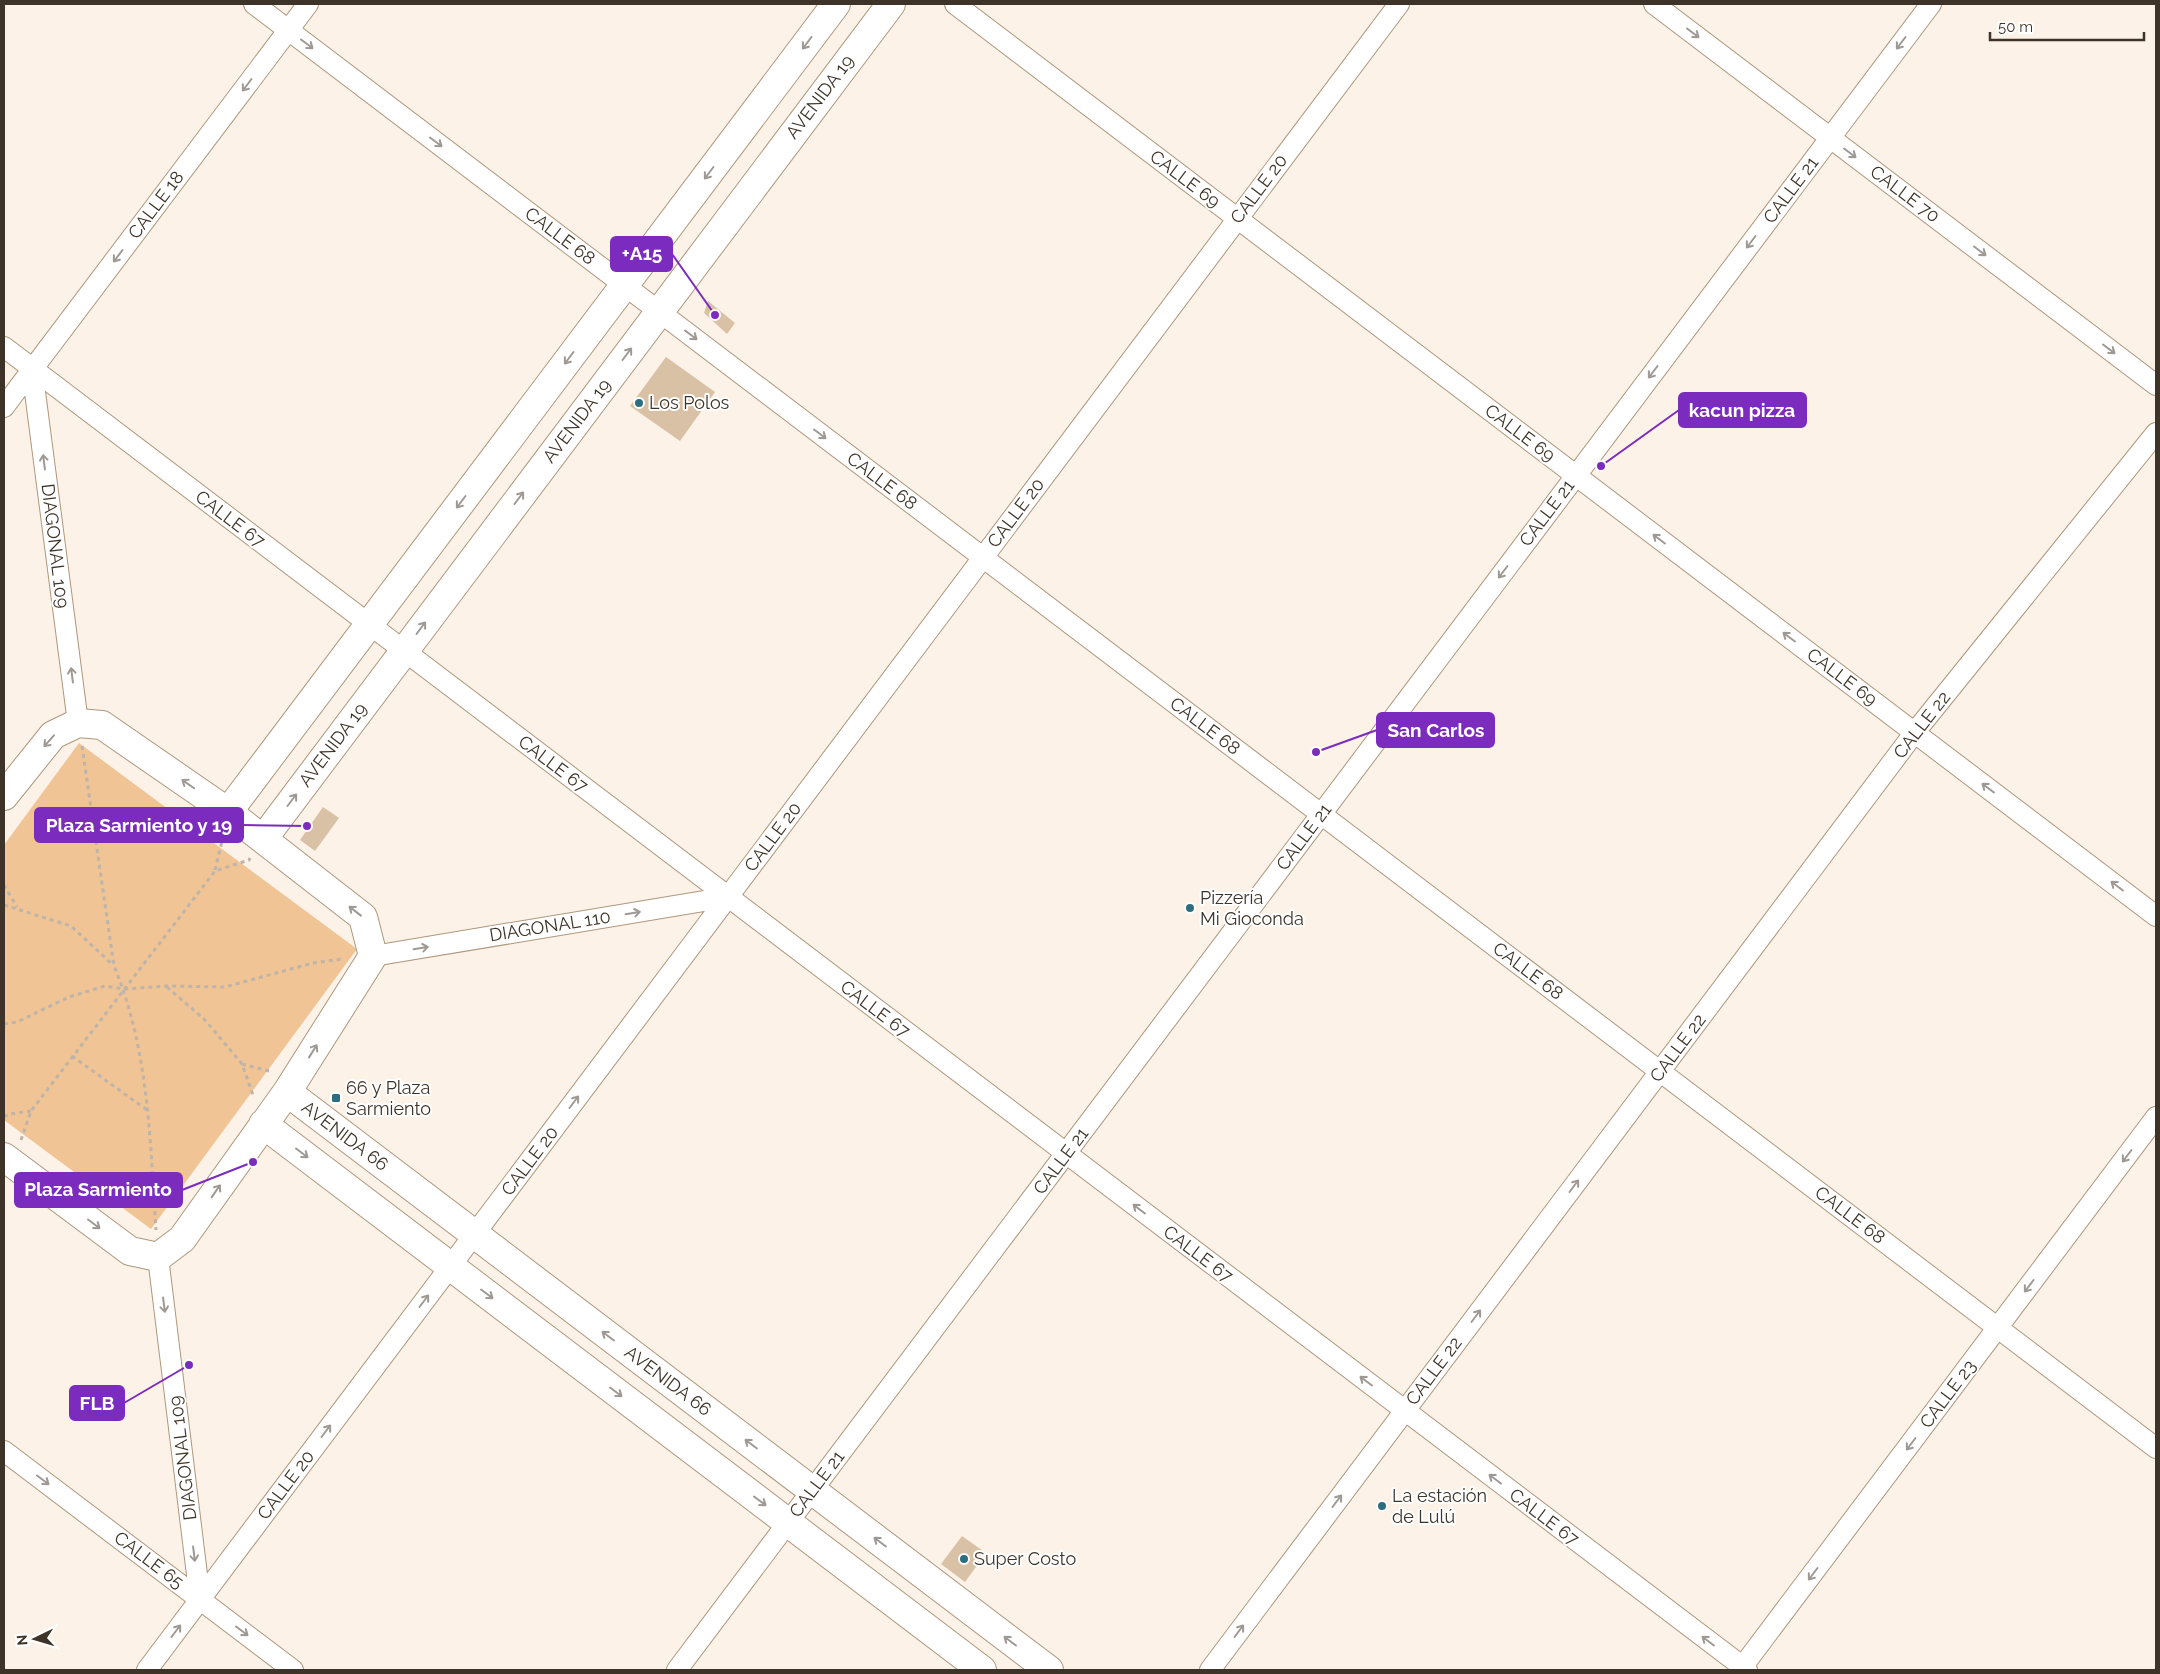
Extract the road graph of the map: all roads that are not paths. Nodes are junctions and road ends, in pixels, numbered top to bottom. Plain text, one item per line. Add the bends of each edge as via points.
1 (254, 4) edge
2 (308, 4) edge
3 (836, 4) edge
4 (891, 4) edge
5 (955, 4) edge
6 (1399, 4) edge
7 (1654, 4) edge
8 (1931, 4) edge
9 (288, 30) junction
10 (1830, 137) junction
11 (1238, 219) junction
12 (624, 285) junction
13 (659, 312) junction
14 (4, 347) edge
15 (32, 369) junction
16 (2156, 385) edge
17 (4, 407) edge
18 (2156, 433) edge
19 (1576, 475) junction
20 (983, 557) junction
21 (369, 625) junction
22 (404, 651) junction
23 (78, 723) junction
24 (1915, 732) junction
25 (4, 796) edge
26 (228, 812) junction
27 (1322, 814) junction
28 (263, 839) junction
29 (728, 897) junction
30 (2156, 916) edge
31 (373, 956) junction
32 (1660, 1071) junction
33 (287, 1092) junction
34 (2156, 1117) edge
35 (263, 1124) junction
36 (1066, 1154) junction
37 (7, 1166) edge
38 (474, 1234) junction
39 (158, 1257) junction
40 (450, 1266) junction
41 (1998, 1327) junction
42 (1405, 1411) junction
43 (2156, 1448) edge
44 (4, 1451) edge
45 (812, 1491) junction
46 (788, 1523) junction
47 (200, 1599) junction
48 (1743, 1669) edge
49 (147, 1670) edge
50 (293, 1670) edge
51 (678, 1670) edge
52 (982, 1670) edge
53 (1049, 1670) edge
54 (1210, 1670) edge

1 - 9 street, CALLE 68
2 - 9 street, CALLE 18
3 -> 12 main road
4 - 13 main road, AVENIDA 19
5 - 11 street, CALLE 69
6 - 11 street, CALLE 20
7 -> 10 street, CALLE 70
8 -> 10 street, CALLE 21
9 -> 12 street, CALLE 68
9 -> 15 street, CALLE 18
10 -> 16 street, CALLE 70
10 -> 19 street, CALLE 21
11 - 19 street, CALLE 69
11 - 20 street, CALLE 20
12 - 13 street, CALLE 68
12 -> 21 main road
13 -> 20 street, CALLE 68
22 -> 13 main road, AVENIDA 19
14 - 15 street, CALLE 67
15 - 17 street, CALLE 18
15 - 21 street, CALLE 67
23 -> 15 street, DIAGONAL 109
18 - 24 street, CALLE 22
24 -> 19 street, CALLE 69
19 -> 27 street, CALLE 21
20 - 27 street, CALLE 68
20 - 29 street, CALLE 20
21 - 22 street, CALLE 67
21 - 26 main road
28 -> 22 main road, AVENIDA 19
22 - 29 street, CALLE 67
23 -> 25 main road via 54,735
26 -> 23 main road via 102,725
30 -> 24 street, CALLE 69
24 - 32 street, CALLE 22
26 - 28 main road
27 - 32 street, CALLE 68
27 - 36 street, CALLE 21
31 -> 28 main road via 362,917
31 -> 29 street, DIAGONAL 110
29 - 36 street, CALLE 67
38 -> 29 street, CALLE 20
33 -> 31 main road
32 - 41 street, CALLE 68
42 -> 32 street, CALLE 22
33 - 35 main road
33 - 38 main road, AVENIDA 66
34 -> 41 street, CALLE 23
39 -> 35 main road via 182,1239
35 -> 40 main road
42 -> 36 street, CALLE 67
36 - 45 street, CALLE 21
37 -> 39 main road via 130,1251
38 - 40 street, CALLE 20
45 -> 38 main road, AVENIDA 66
39 -> 47 street, DIAGONAL 109
40 -> 46 main road
47 -> 40 street, CALLE 20
41 - 43 street, CALLE 68
41 -> 48 street, CALLE 23
48 -> 42 street, CALLE 67
54 -> 42 street, CALLE 22
44 -> 47 street, CALLE 65
45 - 46 street, CALLE 21
53 -> 45 main road, AVENIDA 66
46 - 51 street, CALLE 21
46 - 52 main road
49 -> 47 street, CALLE 20
47 -> 50 street, CALLE 65

